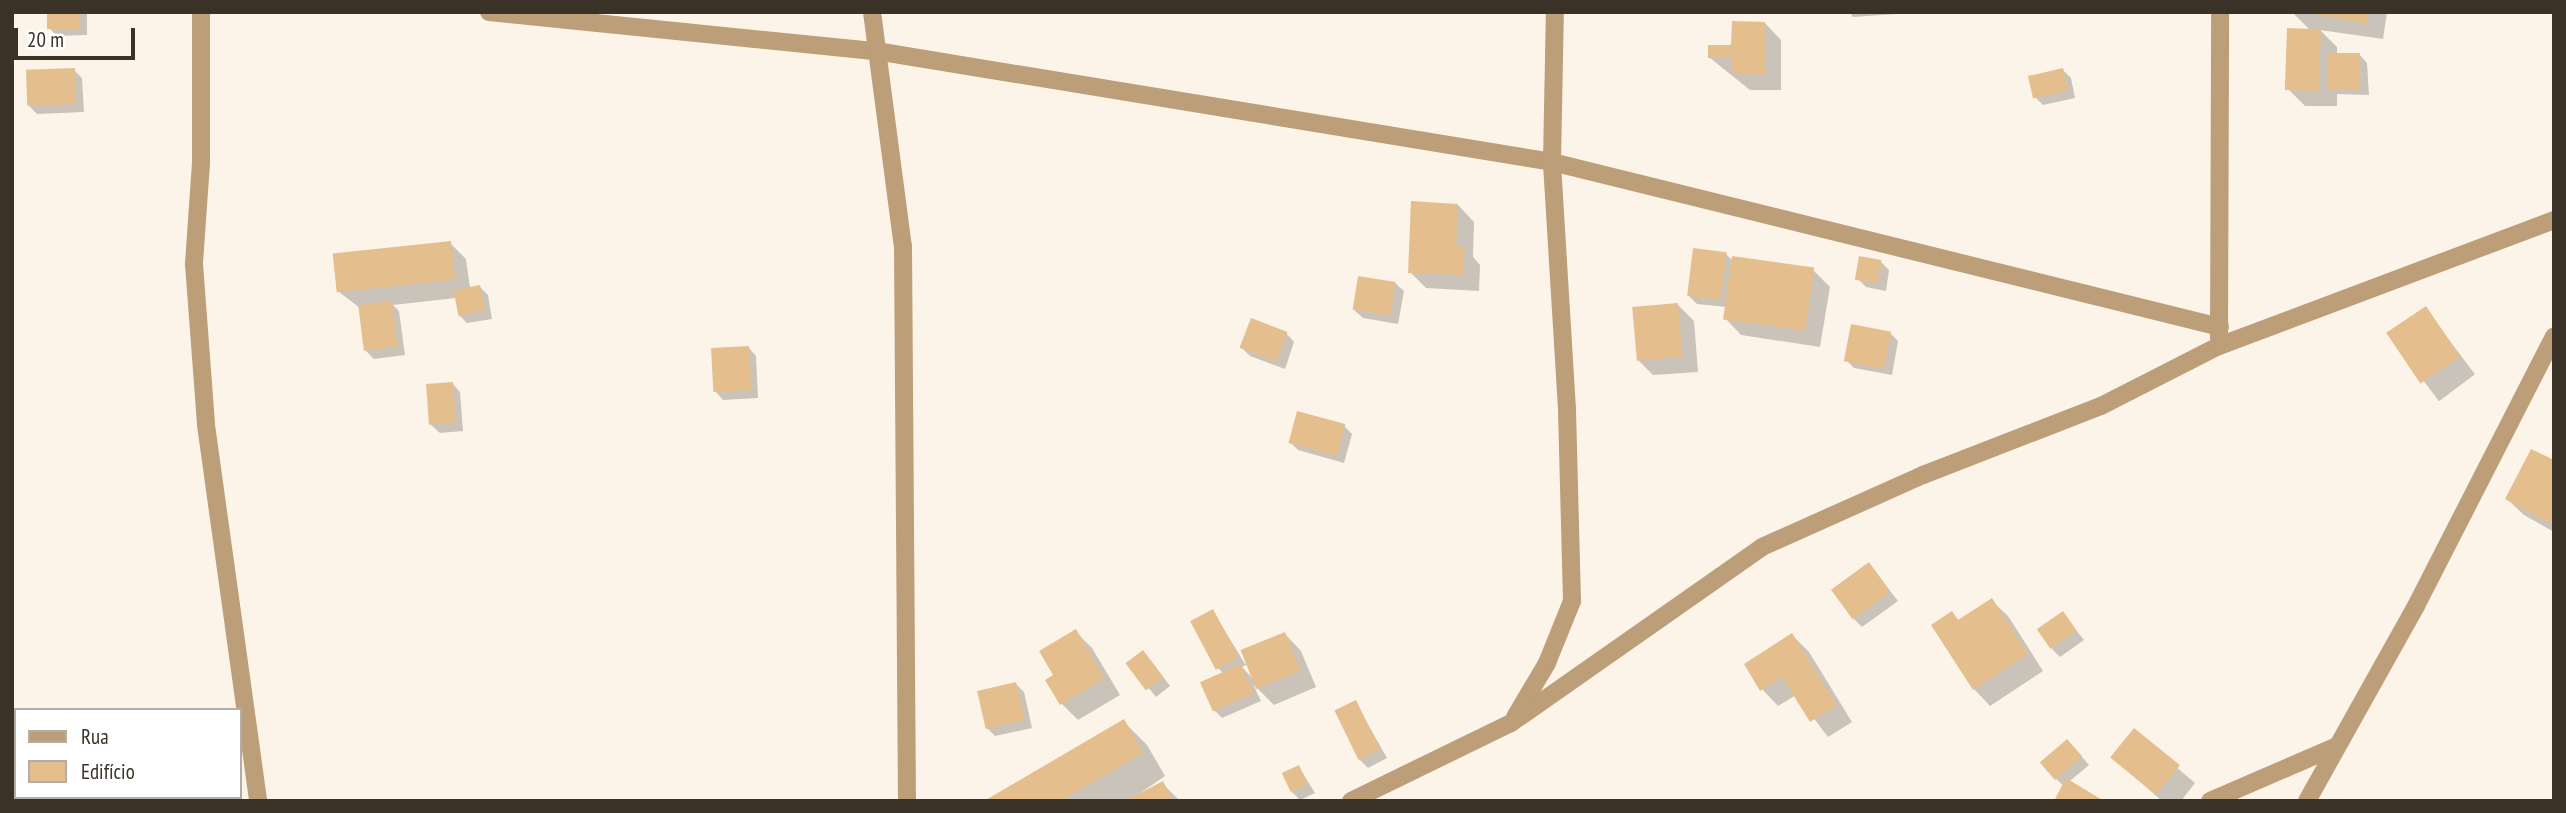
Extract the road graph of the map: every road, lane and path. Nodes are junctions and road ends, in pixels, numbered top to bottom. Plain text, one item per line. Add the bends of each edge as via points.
1 (201, 12) edge
2 (489, 12) edge
3 (872, 12) edge
4 (1555, 12) edge
5 (2220, 12) edge
6 (876, 51) junction
7 (1552, 162) junction
8 (2554, 220) edge
9 (2220, 327) junction
10 (2554, 336) edge
11 (2219, 346) junction
12 (1511, 723) junction
13 (2337, 746) junction
14 (258, 801) edge
15 (907, 801) edge
16 (1350, 801) edge
17 (2210, 801) edge
18 (2307, 801) edge

1 - 14 street via 195,277 206,425
2 - 6 street
3 - 6 street
4 - 7 street
5 - 9 street
6 - 7 street
6 - 15 street via 903,246
7 - 9 street
7 - 12 street via 1567,409 1572,601 1547,663
8 - 11 street
9 - 11 street
10 - 13 street via 2416,606
11 - 12 street via 2101,406 1923,475 1762,547
12 - 16 street
13 - 17 street
13 - 18 street

